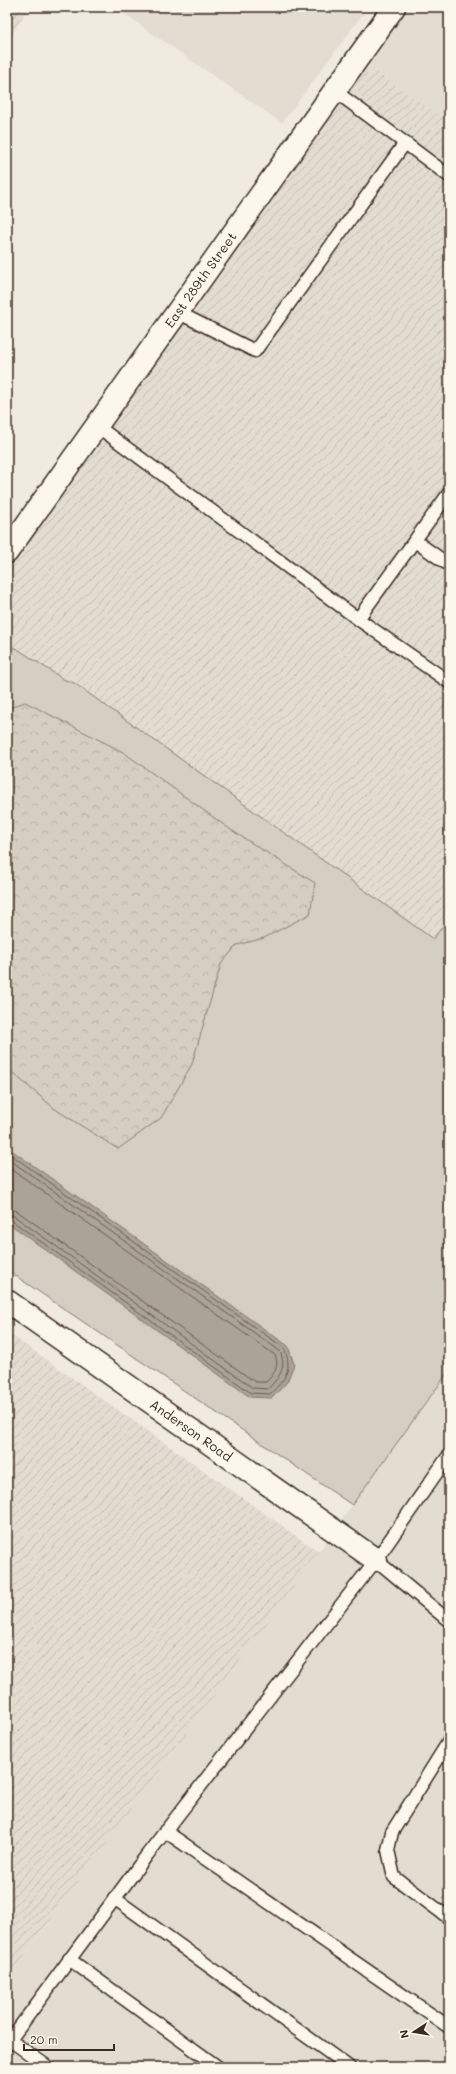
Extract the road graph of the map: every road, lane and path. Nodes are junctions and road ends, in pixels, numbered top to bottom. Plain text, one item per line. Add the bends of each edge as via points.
1 (394, 7) edge
2 (335, 91) junction
3 (405, 143) junction
4 (449, 176) edge
5 (177, 312) junction
6 (97, 426) junction
7 (449, 493) edge
8 (415, 541) junction
9 (7, 552) edge
10 (449, 565) edge
11 (358, 619) junction
12 (449, 682) edge
13 (7, 1301) edge
14 (449, 1454) edge
15 (376, 1560) junction
16 (449, 1621) edge
17 (449, 1741) edge
18 (165, 1831) junction
19 (114, 1898) junction
20 (449, 1918) edge
21 (69, 1959) junction
22 (449, 2027) edge
23 (9, 2042) edge
24 (48, 2067) edge
25 (218, 2067) edge
26 (349, 2067) edge

1 - 2 street, East 289th Street
2 - 3 lane
2 - 5 street, East 289th Street
3 - 4 lane
3 - 5 lane via 255,351
5 - 6 street, East 289th Street
6 - 9 street, East 289th Street
6 - 11 lane
7 - 8 lane
8 - 10 lane
8 - 11 lane
11 - 12 lane
13 - 15 street, Anderson Road
14 - 15 lane
15 - 16 lane
15 - 18 lane
17 - 20 lane via 392,1832 388,1850 394,1877
18 - 19 lane
18 - 22 lane
19 - 21 lane
19 - 26 lane
21 - 23 lane
21 - 25 lane
23 - 24 lane

